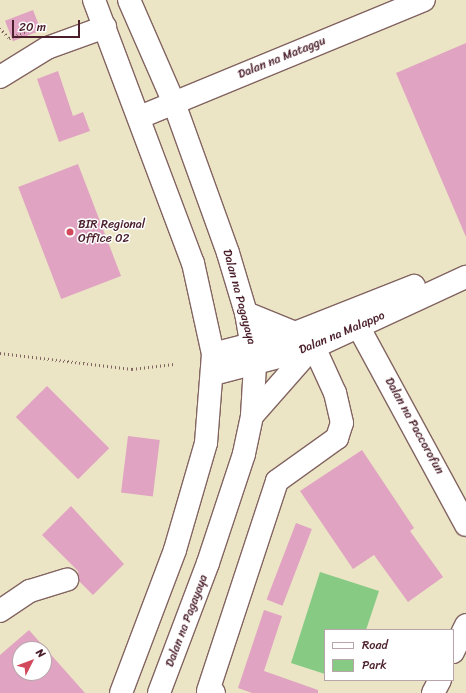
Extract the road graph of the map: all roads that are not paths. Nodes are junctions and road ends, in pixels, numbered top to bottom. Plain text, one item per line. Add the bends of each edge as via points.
1 (94, 0) edge
2 (129, 0) edge
3 (424, 0) edge
4 (105, 27) junction
5 (0, 77) edge
6 (174, 103) junction
7 (140, 117) junction
8 (466, 262) edge
9 (466, 277) edge
10 (246, 313) junction
11 (359, 328) junction
12 (295, 333) junction
13 (312, 348) junction
14 (254, 355) junction
15 (213, 364) junction
16 (252, 416) junction
17 (466, 525) edge
18 (67, 580) dead end
19 (0, 611) edge
20 (466, 625) edge
21 (454, 650) edge
22 (439, 681) edge
23 (121, 693) edge
24 (159, 693) edge
25 (214, 693) edge
26 (433, 693) edge

1 - 4 street
2 - 6 street, Dalan na Pagayaya
3 - 6 street, Dalan na Mataggu
4 - 5 street via 47,48
4 - 7 street
6 - 7 street, Dalan na Mataggu
6 - 10 street, Dalan na Pagayaya via 228,253
7 - 15 street via 193,263
8 - 12 street, Dalan na Malappo via 352,313
9 - 11 street, Dalan na Malappo
10 - 12 street
10 - 14 street, Dalan na Pagayaya
11 - 13 street, Dalan na Malappo
11 - 17 street, Dalan na Paccorofun
12 - 14 street, Dalan na Malappo
13 - 14 street, Dalan na Malappo
13 - 16 street
13 - 25 street via 335,393 342,423 337,438 277,481 208,691
14 - 15 street, Dalan na Malappo
14 - 16 street, Dalan na Pagayaya
15 - 23 street via 204,450 175,550
16 - 24 street, Dalan na Pagayaya via 244,454 208,563
18 - 19 street via 30,591
20 - 21 street
22 - 26 street

